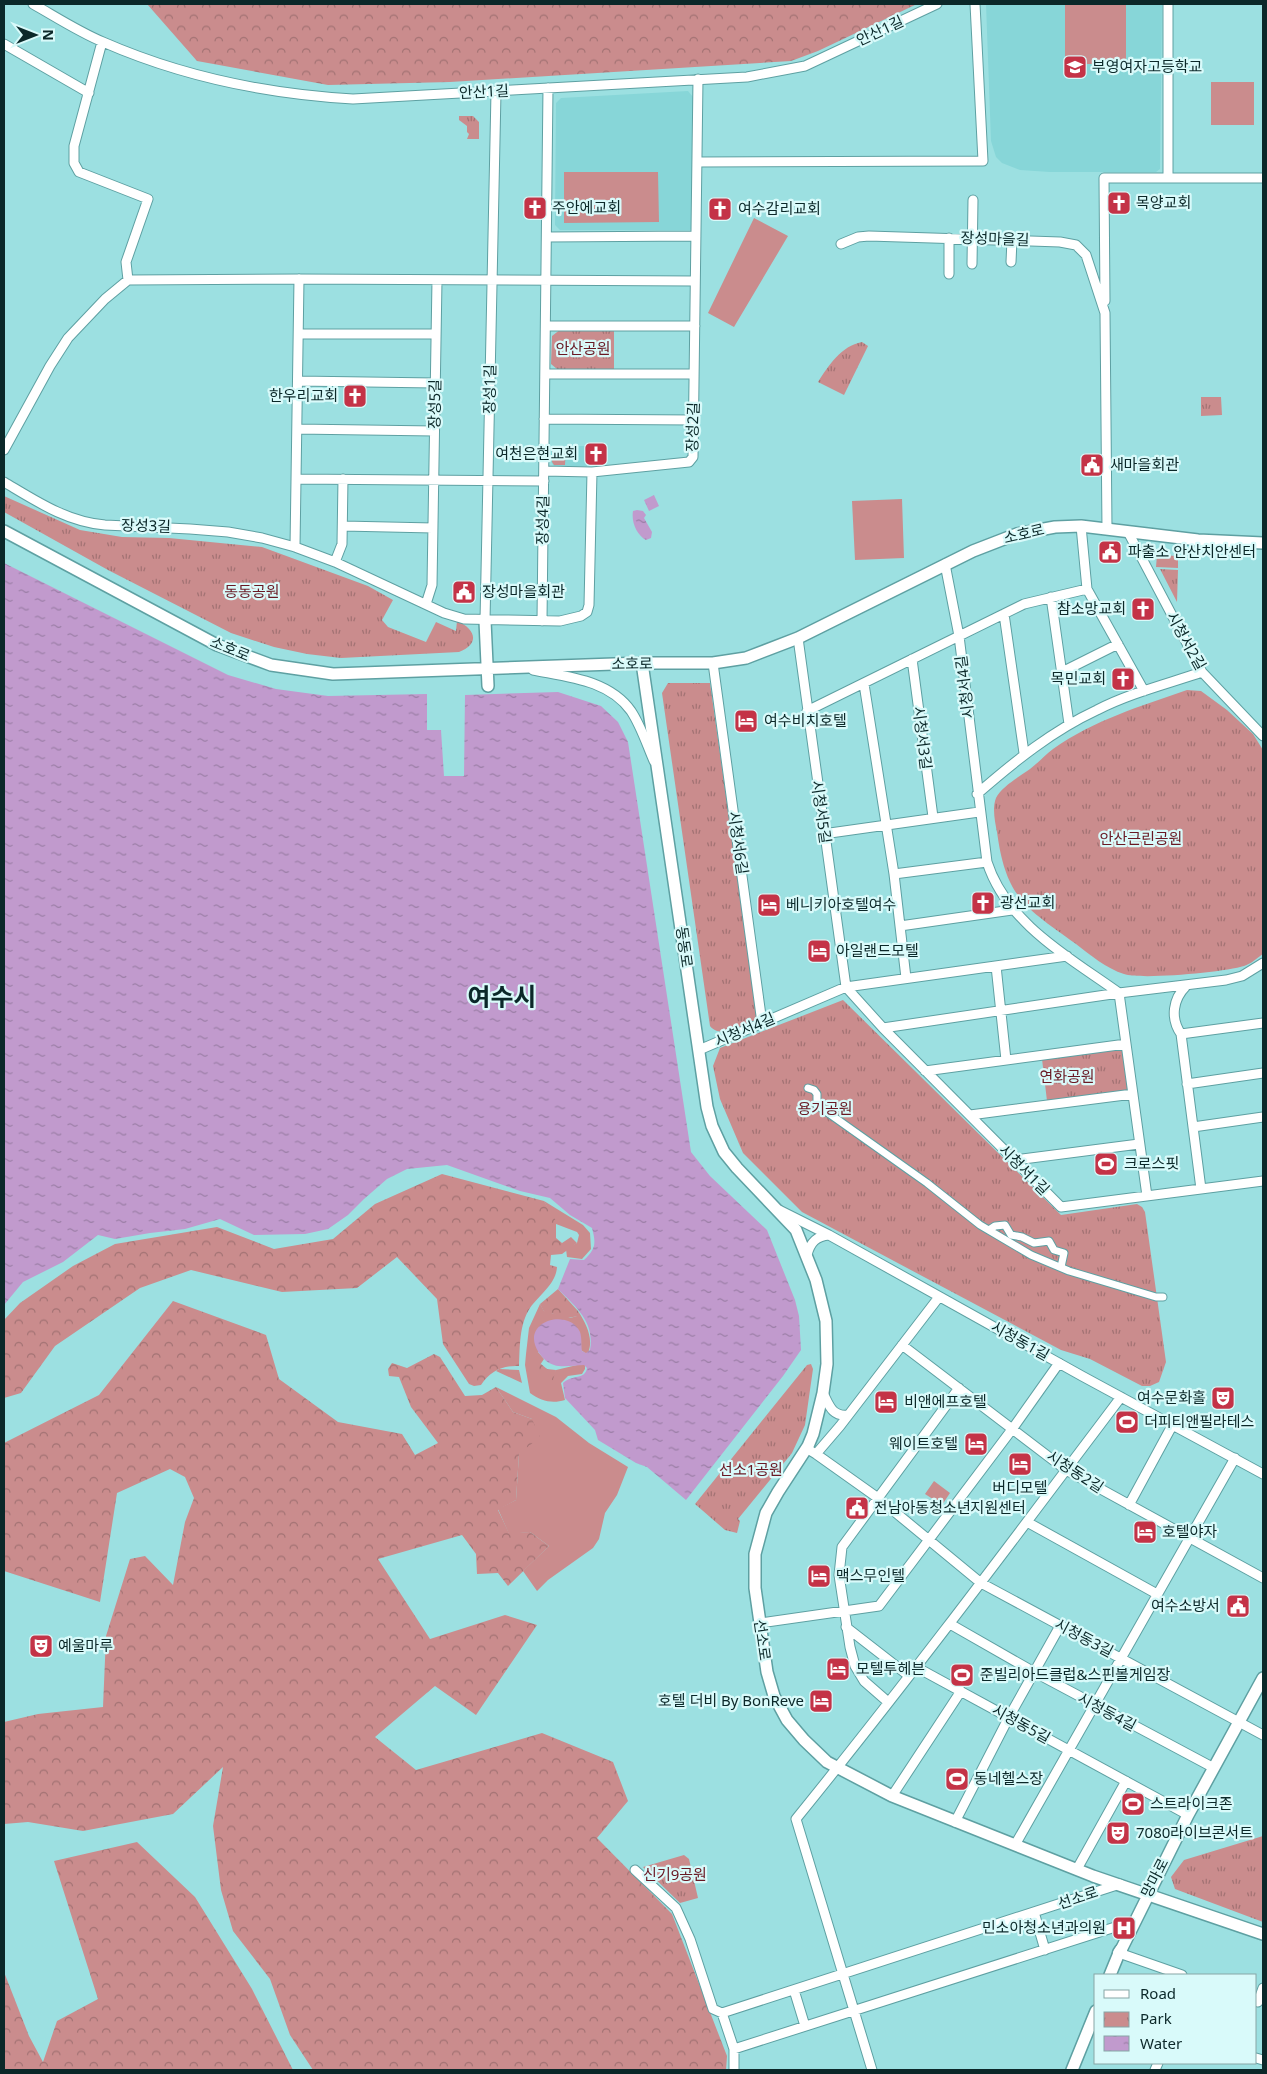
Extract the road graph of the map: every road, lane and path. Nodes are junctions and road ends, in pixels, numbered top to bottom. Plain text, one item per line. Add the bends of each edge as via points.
1 (33, 4) edge
2 (937, 4) edge
3 (975, 4) edge
4 (1168, 4) edge
5 (102, 42) junction
6 (4, 44) edge
7 (698, 79) junction
8 (548, 88) junction
9 (496, 92) junction
10 (89, 93) junction
11 (697, 162) junction
12 (1168, 178) junction
13 (1263, 178) edge
14 (973, 200) dead end
15 (696, 236) junction
16 (547, 237) junction
17 (949, 238) junction
18 (973, 239) junction
19 (1012, 240) junction
20 (841, 244) dead end
21 (1011, 262) dead end
22 (972, 264) dead end
23 (949, 274) dead end
24 (299, 279) junction
25 (128, 280) junction
26 (437, 280) junction
27 (492, 280) junction
28 (546, 281) junction
29 (695, 281) junction
30 (1105, 313) junction
31 (546, 326) junction
32 (695, 326) junction
33 (299, 334) junction
34 (436, 334) junction
35 (545, 374) junction
36 (694, 374) junction
37 (298, 381) junction
38 (435, 383) junction
39 (544, 419) junction
40 (694, 420) junction
41 (297, 429) junction
42 (434, 431) junction
43 (4, 450) edge
44 (544, 471) junction
45 (592, 472) junction
46 (296, 479) junction
47 (343, 479) junction
48 (433, 480) junction
49 (488, 480) junction
50 (544, 481) junction
51 (4, 482) edge
52 (343, 526) junction
53 (1081, 526) junction
54 (433, 528) junction
55 (1107, 529) junction
56 (4, 531) edge
57 (1128, 532) junction
58 (1263, 543) edge
59 (295, 547) junction
60 (336, 562) junction
61 (945, 564) junction
62 (1087, 589) junction
63 (1051, 596) junction
64 (426, 604) junction
65 (1004, 614) junction
66 (485, 621) junction
67 (542, 621) junction
68 (959, 636) junction
69 (798, 638) junction
70 (1118, 644) junction
71 (912, 659) junction
72 (642, 663) junction
73 (713, 663) junction
74 (486, 668) junction
75 (523, 668) junction
76 (1062, 672) junction
77 (1202, 672) junction
78 (864, 684) junction
79 (488, 686) dead end
80 (1144, 691) junction
81 (807, 711) junction
82 (1069, 724) junction
83 (1263, 736) edge
84 (1024, 754) junction
85 (657, 770) junction
86 (977, 794) junction
87 (979, 812) junction
88 (933, 817) junction
89 (886, 824) junction
90 (824, 834) junction
91 (987, 862) junction
92 (894, 874) junction
93 (1012, 910) junction
94 (900, 926) junction
95 (1067, 956) junction
96 (1263, 963) edge
97 (996, 966) junction
98 (906, 978) junction
99 (1186, 986) junction
100 (846, 987) junction
101 (1119, 993) junction
102 (1000, 1011) junction
103 (762, 1023) junction
104 (1263, 1023) edge
105 (883, 1028) junction
106 (1181, 1034) junction
107 (1126, 1044) junction
108 (699, 1050) junction
109 (1006, 1060) junction
110 (926, 1071) junction
111 (1263, 1073) edge
112 (1187, 1084) junction
113 (808, 1088) dead end
114 (1133, 1094) junction
115 (970, 1115) junction
116 (1263, 1117) edge
117 (1193, 1128) junction
118 (1139, 1144) junction
119 (1015, 1160) junction
120 (1263, 1181) edge
121 (1201, 1189) junction
122 (1147, 1196) junction
123 (777, 1208) junction
124 (989, 1230) junction
125 (829, 1235) junction
126 (807, 1255) junction
127 (1061, 1268) junction
128 (939, 1297) junction
129 (1163, 1297) dead end
130 (902, 1345) junction
131 (1059, 1363) junction
132 (959, 1388) junction
133 (823, 1393) junction
134 (1121, 1397) junction
135 (848, 1415) junction
136 (1173, 1424) junction
137 (1014, 1428) junction
138 (811, 1451) junction
139 (1235, 1458) junction
140 (1066, 1470) junction
141 (1263, 1474) edge
142 (878, 1498) junction
143 (1129, 1505) junction
144 (1027, 1522) junction
145 (1189, 1538) junction
146 (930, 1540) junction
147 (1263, 1578) edge
148 (981, 1582) junction
149 (1157, 1594) junction
150 (844, 1610) junction
151 (760, 1623) junction
152 (950, 1624) junction
153 (1060, 1626) junction
154 (846, 1627) junction
155 (1121, 1658) junction
156 (916, 1667) junction
157 (1034, 1672) junction
158 (909, 1676) junction
159 (1263, 1678) edge
160 (961, 1691) junction
161 (888, 1702) junction
162 (1093, 1704) junction
163 (1009, 1717) junction
164 (1240, 1722) junction
165 (1263, 1735) edge
166 (1068, 1749) junction
167 (1214, 1768) junction
168 (838, 1769) junction
169 (1126, 1781) junction
170 (892, 1796) junction
171 (1188, 1815) junction
172 (955, 1822) junction
173 (1015, 1845) junction
174 (1077, 1869) junction
175 (635, 1870) dead end
176 (1120, 1884) junction
177 (1147, 1894) junction
178 (1034, 1912) junction
179 (1134, 1921) junction
180 (1263, 1934) edge
181 (1045, 1950) junction
182 (1120, 1952) junction
183 (1110, 1974) edge
184 (1179, 1974) edge
185 (842, 1975) junction
186 (1263, 1988) edge
187 (794, 1990) junction
188 (1259, 2002) edge
189 (854, 2011) junction
190 (722, 2013) junction
191 (1094, 2016) edge
192 (805, 2026) junction
193 (734, 2049) junction
194 (734, 2070) edge
195 (872, 2070) edge
196 (1072, 2070) edge

1 - 5 street, 안산1길
2 - 7 street, 안산1길 via 805,66 747,76
3 - 11 street via 983,161
4 - 12 street
5 - 9 street, 안산1길 via 195,75 293,94 354,99
5 - 10 street
6 - 10 street
7 - 8 street, 안산1길
7 - 11 street, 장성2길
8 - 9 street, 안산1길
8 - 16 street, 장성4길
9 - 27 street, 장성1길
10 - 25 street via 76,140 75,167 79,172 148,199 126,262
11 - 15 street, 장성2길
12 - 13 street
12 - 30 street, 장성마을길 via 1104,178
14 - 18 street
15 - 16 street
15 - 29 street, 장성2길
16 - 28 street, 장성4길
17 - 18 street, 장성마을길
17 - 20 street, 장성마을길 via 870,236
17 - 23 street
18 - 19 street, 장성마을길
18 - 22 street
19 - 21 street
19 - 30 street, 장성마을길 via 1076,245 1088,260
24 - 25 street
24 - 26 street
24 - 33 street
25 - 43 street via 68,338
26 - 27 street
26 - 34 street, 장성5길
27 - 28 street
27 - 49 street, 장성1길
28 - 29 street
28 - 31 street, 장성4길
29 - 32 street, 장성2길
30 - 55 street, 장성마을길
31 - 32 street
31 - 35 street, 장성4길
32 - 36 street, 장성2길
33 - 34 street
33 - 37 street
34 - 38 street, 장성5길
35 - 36 street
35 - 39 street, 장성4길
36 - 40 street, 장성2길
37 - 38 street
37 - 41 street
38 - 42 street, 장성5길
39 - 40 street
39 - 44 street, 장성4길
40 - 45 street, 장성2길 via 693,457 689,462
41 - 42 street
41 - 46 street
42 - 48 street, 장성5길
44 - 45 street
44 - 50 street, 장성4길
45 - 67 street via 587,612 570,620
46 - 47 street
46 - 59 street
47 - 48 street
47 - 52 street
48 - 49 street
48 - 54 street, 장성5길
49 - 50 street
49 - 66 street, 장성1길
50 - 67 street, 장성4길
51 - 59 street, 장성3길 via 48,508 87,522 228,532
52 - 54 street
52 - 60 street
53 - 55 street, 소호로
53 - 61 street, 소호로 via 1016,534
53 - 62 street
54 - 64 street, 장성5길 via 432,585
55 - 57 street, 소호로
56 - 74 street, 소호로 via 209,641 271,665 333,674
57 - 58 street, 소호로 via 1213,542
57 - 77 street, 시청서2길
59 - 60 street, 장성3길
60 - 64 street, 장성3길
61 - 68 street, 시청서4길
61 - 69 street, 소호로
62 - 63 street
62 - 70 street
63 - 65 street
63 - 76 street
64 - 66 street, 장성3길 via 464,619
65 - 68 street
65 - 84 street
66 - 67 street
66 - 74 street, 장성1길
68 - 71 street
68 - 86 street, 시청서4길
69 - 73 street, 소호로 via 746,658
69 - 81 street, 시청서5길
70 - 76 street
70 - 80 street
71 - 78 street
71 - 88 street, 시청서3길
72 - 73 street, 소호로
72 - 75 street, 소호로
72 - 85 street, 동동로
73 - 103 street, 시청서6길
74 - 75 street, 소호로
74 - 79 street, 장성1길
75 - 85 street via 590,683 614,692 631,712
76 - 82 street
77 - 80 street
77 - 83 street, 시청서2길
78 - 81 street
78 - 89 street
80 - 82 street
81 - 90 street, 시청서5길
82 - 84 street
84 - 86 street
85 - 108 street, 동동로
86 - 87 street, 시청서4길
87 - 88 street
87 - 91 street, 시청서4길
88 - 89 street
89 - 90 street
89 - 92 street
90 - 100 street, 시청서5길
91 - 92 street
91 - 93 street, 시청서4길
92 - 94 street
93 - 94 street
93 - 95 street, 시청서4길
94 - 98 street
95 - 97 street, 시청서4길
95 - 101 street, 시청서4길
96 - 99 street via 1242,976
97 - 98 street, 시청서4길
97 - 102 street
98 - 100 street, 시청서4길
99 - 101 street
99 - 106 street via 1175,1002 1176,1024
100 - 103 street, 시청서4길
100 - 105 street, 시청서1길
101 - 102 street
101 - 107 street
102 - 105 street
102 - 109 street
103 - 108 street, 시청서4길
104 - 106 street
105 - 110 street, 시청서1길
106 - 112 street
107 - 109 street
107 - 114 street
108 - 123 street, 동동로 via 707,1107 724,1152
109 - 110 street
110 - 115 street, 시청서1길
111 - 112 street
112 - 117 street
113 - 124 street via 817,1094 817,1105
114 - 115 street
114 - 118 street
115 - 119 street, 시청서1길
116 - 117 street
117 - 121 street
118 - 119 street
118 - 122 street
119 - 122 street, 시청서1길 via 1061,1207
120 - 121 street, 시청서1길
121 - 122 street, 시청서1길
123 - 125 street, 시청동1길
123 - 126 street, 선소로 via 796,1230
124 - 127 street via 1031,1255
124 - 127 street via 1005,1225 1011,1235 1034,1243 1048,1241 1054,1250 1064,1253
125 - 126 street via 812,1242
125 - 128 street, 시청동1길
126 - 133 street, 선소로 via 826,1321 827,1364
127 - 129 street
128 - 130 street
128 - 131 street, 시청동1길
130 - 132 street, 시청동2길
130 - 135 street
131 - 134 street, 시청동1길
131 - 137 street
132 - 137 street, 시청동2길
132 - 142 street
133 - 135 street via 834,1413
133 - 138 street, 선소로
134 - 136 street, 시청동1길
134 - 140 street
135 - 138 street
136 - 139 street, 시청동1길
136 - 143 street
137 - 140 street, 시청동2길
137 - 146 street
138 - 142 street, 시청동3길
138 - 151 street, 선소로 via 778,1492 759,1535 754,1571
139 - 141 street, 시청동1길
139 - 145 street
140 - 143 street, 시청동2길
140 - 144 street
142 - 146 street, 시청동3길
142 - 150 street via 842,1547 839,1575
143 - 145 street, 시청동2길
144 - 148 street
144 - 149 street
145 - 147 street, 시청동2길
145 - 149 street
146 - 148 street, 시청동3길
146 - 150 street via 879,1606
148 - 152 street
148 - 153 street, 시청동3길
149 - 155 street
150 - 151 street
150 - 154 street
151 - 168 street, 선소로 via 774,1696 787,1720
152 - 156 street
152 - 157 street, 시청동4길
153 - 155 street, 시청동3길
153 - 157 street
154 - 158 street
154 - 161 street via 855,1666 864,1681
155 - 162 street
155 - 164 street, 시청동3길
156 - 158 street
156 - 160 street, 시청동5길
157 - 162 street, 시청동4길
157 - 163 street
158 - 161 street
159 - 164 street, 망마로
160 - 163 street, 시청동5길
160 - 170 street
161 - 168 street
162 - 166 street
162 - 167 street, 시청동4길
163 - 166 street, 시청동5길
163 - 172 street
164 - 165 street, 시청동3길
164 - 167 street, 망마로
166 - 169 street, 시청동5길
166 - 173 street
167 - 171 street, 망마로
168 - 170 street, 선소로
168 - 185 street via 796,1819
169 - 171 street, 시청동5길
169 - 174 street
170 - 172 street, 선소로
171 - 177 street, 망마로
172 - 173 street, 선소로
173 - 174 street, 선소로
174 - 176 street, 선소로
175 - 190 street via 676,1908 714,2009
176 - 177 street, 선소로
176 - 178 street, 선소로
177 - 179 street, 망마로
177 - 180 street, 선소로
178 - 181 street
178 - 185 street, 선소로
179 - 181 street
179 - 182 street, 망마로
181 - 189 street
182 - 183 street, 망마로
182 - 184 street
185 - 187 street, 선소로
185 - 189 street
186 - 188 street
187 - 190 street, 선소로
187 - 192 street
189 - 192 street
189 - 195 street
190 - 193 street
191 - 196 street
192 - 193 street
193 - 194 street

